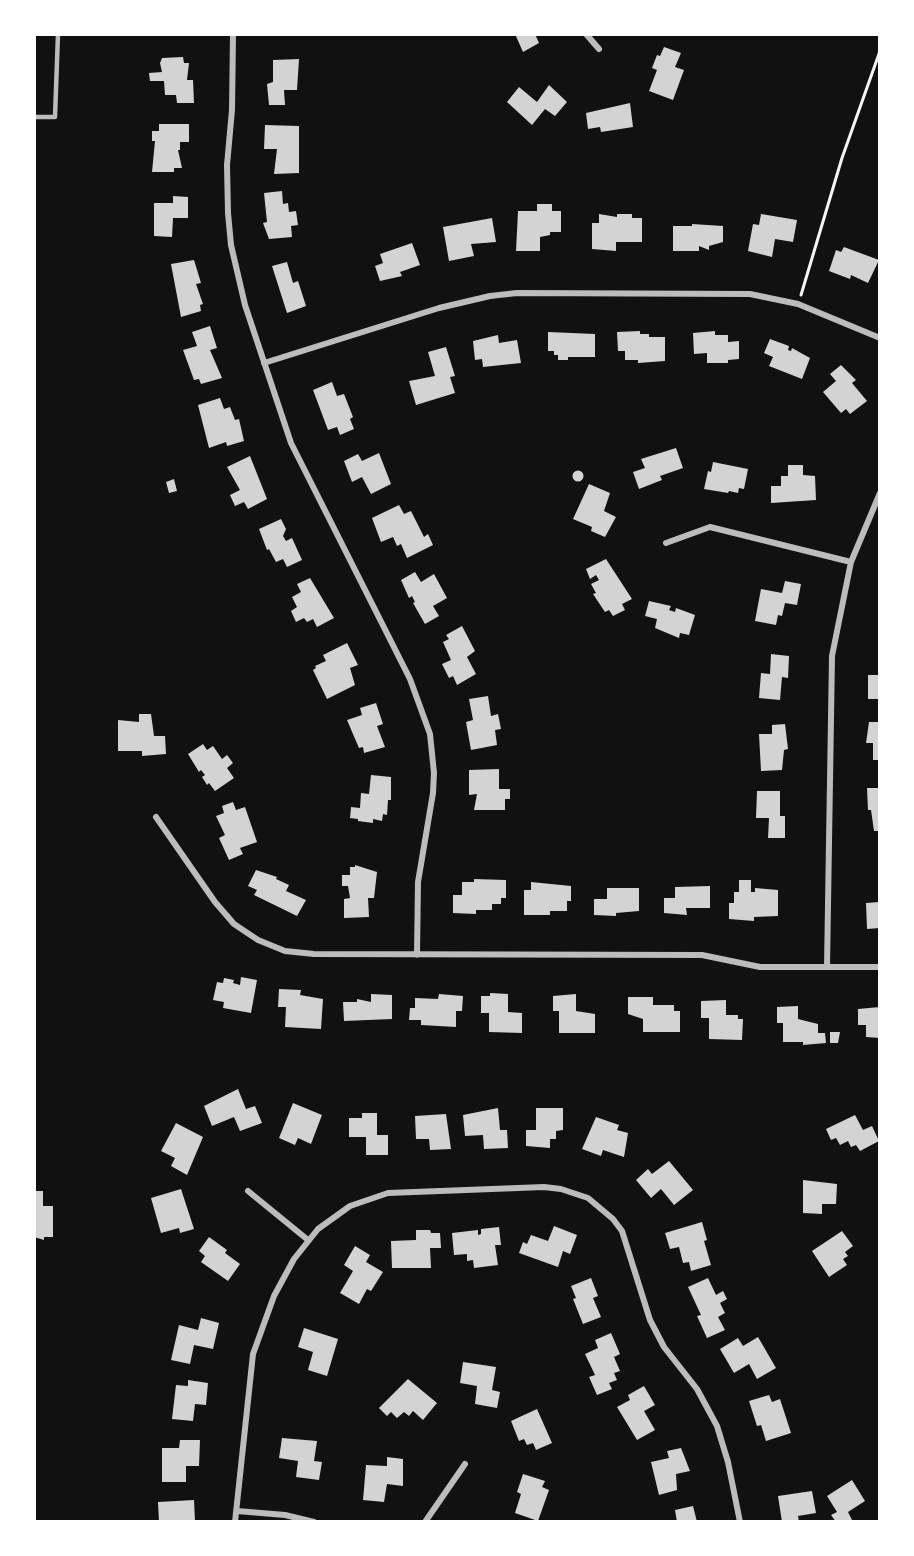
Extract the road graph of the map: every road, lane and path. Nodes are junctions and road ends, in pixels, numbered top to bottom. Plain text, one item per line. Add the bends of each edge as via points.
1 (58, 34) edge
2 (233, 34) edge
3 (586, 34) edge
4 (599, 49) dead end
5 (879, 51) edge
6 (34, 117) edge
7 (798, 304) junction
8 (879, 338) edge
9 (264, 363) junction
10 (879, 493) edge
11 (666, 543) dead end
12 (851, 562) junction
13 (156, 817) dead end
14 (417, 955) junction
15 (827, 967) junction
16 (879, 967) edge
17 (248, 1191) dead end
18 (308, 1240) junction
19 (465, 1464) dead end
20 (237, 1511) junction
21 (235, 1521) edge
22 (314, 1521) edge
23 (425, 1521) edge
24 (740, 1521) edge

1 - 6 lane via 55,117
2 - 9 street via 228,213 237,274
3 - 4 street
5 - 7 path
7 - 8 street
7 - 9 street via 722,292 541,292 490,296
9 - 14 street via 291,443 425,715 434,773 418,882
10 - 12 street
11 - 12 street via 711,526
12 - 15 street via 831,666
13 - 14 street via 224,913 258,940 301,954
14 - 15 street via 702,956 760,966
15 - 16 street
17 - 18 street
18 - 20 street via 274,1296 253,1354
18 - 24 street via 338,1212 388,1193 553,1188 575,1192 596,1203 622,1231 650,1320 717,1426
19 - 23 street
20 - 21 street
20 - 22 street

